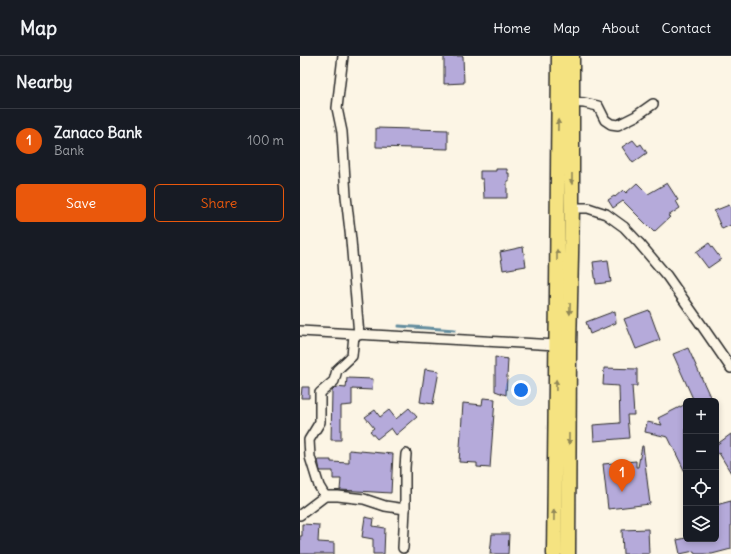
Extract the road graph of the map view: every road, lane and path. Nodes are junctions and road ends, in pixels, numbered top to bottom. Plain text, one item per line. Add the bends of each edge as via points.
1 (343, 56) edge
2 (559, 56) edge
3 (572, 56) edge
4 (565, 101) junction
5 (652, 104) dead end
6 (572, 208) junction
7 (300, 332) edge
8 (356, 335) junction
9 (556, 345) junction
10 (731, 368) edge
11 (406, 454) dead end
12 (325, 496) junction
13 (405, 509) junction
14 (300, 515) edge
15 (403, 548) dead end
16 (554, 554) edge
17 (568, 554) edge

1 - 8 street via 337,108 342,132
2 - 4 highway
3 - 4 highway
4 - 5 street via 598,106 605,120 611,124 618,124 636,116
4 -> 6 highway
9 -> 4 highway
6 - 10 street via 588,208 606,214 624,227 667,276
6 -> 17 highway
7 - 8 street
8 - 9 street
8 - 12 street via 352,356 337,370 334,381 320,393 320,422 309,440 310,457 319,486
16 -> 9 highway
11 - 13 street
12 - 13 street via 364,499
12 - 14 street
13 - 15 street

